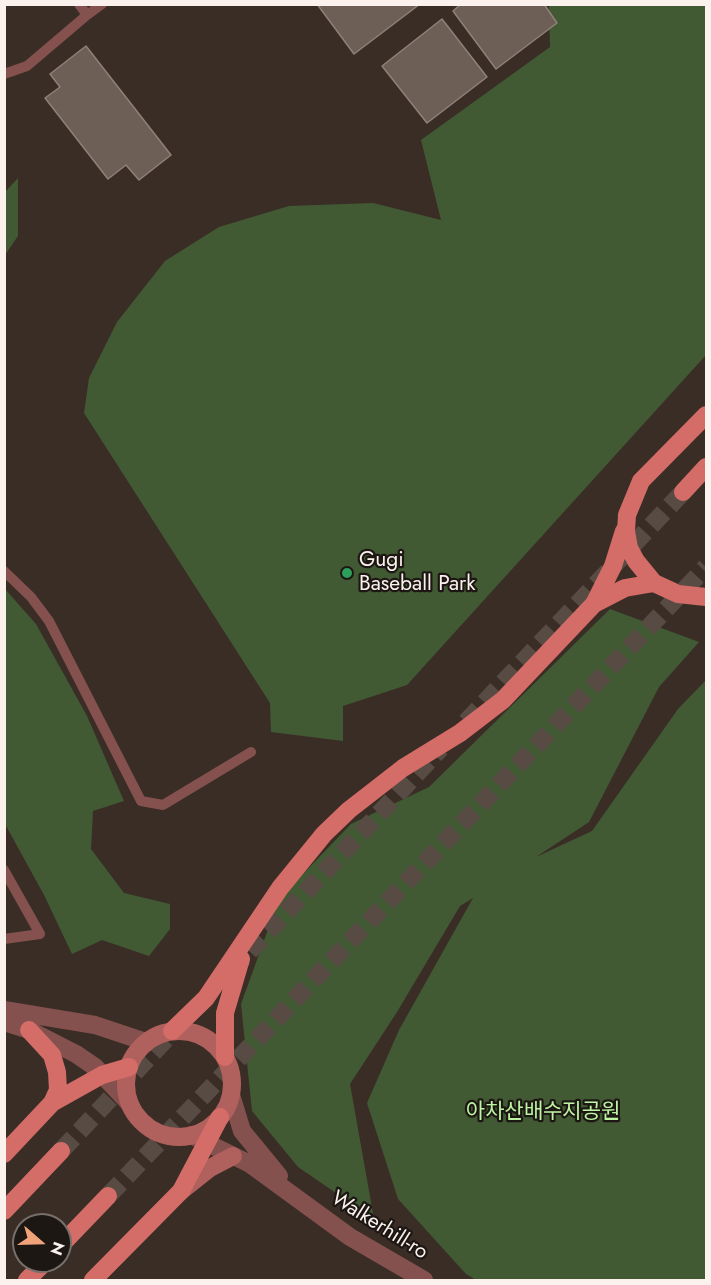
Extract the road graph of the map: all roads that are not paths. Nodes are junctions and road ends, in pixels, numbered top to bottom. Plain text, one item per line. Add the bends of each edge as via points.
1 (79, 4) edge
2 (102, 4) edge
3 (87, 15) junction
4 (4, 74) edge
5 (706, 415) edge
6 (706, 467) edge
7 (683, 492) tunnel mouth
8 (627, 515) junction
9 (4, 571) edge
10 (654, 583) junction
11 (706, 597) edge
12 (594, 604) junction
13 (251, 752) dead end
14 (4, 870) edge
15 (252, 929) junction
16 (4, 939) edge
17 (4, 1010) edge
18 (4, 1022) edge
19 (29, 1029) junction
20 (172, 1031) junction
21 (146, 1042) junction
22 (225, 1057) junction
23 (129, 1067) junction
24 (102, 1075) junction
25 (231, 1095) junction
26 (52, 1103) junction
27 (130, 1104) junction
28 (199, 1140) junction
29 (61, 1151) tunnel mouth
30 (4, 1154) edge
31 (233, 1156) junction
32 (181, 1191) junction
33 (108, 1196) tunnel mouth
34 (311, 1210) junction
35 (4, 1211) edge
36 (72, 1234) edge
37 (93, 1281) edge
38 (424, 1281) edge

1 - 3 lane
2 - 3 lane
3 - 4 lane via 27,66
5 - 8 main road via 641,481
6 - 7 main road
8 - 10 main road via 629,548
8 - 12 main road via 621,546
9 - 13 lane via 49,621 141,801 163,805
10 - 11 main road via 678,594
10 - 12 main road via 625,588
12 - 15 main road via 503,700 349,810 324,834
14 - 16 lane via 40,934
15 - 20 main road via 206,998
15 - 22 main road via 228,996
17 - 21 street via 95,1025
18 - 19 street
19 - 24 street via 62,1045
19 - 26 main road via 52,1055 58,1090
20 - 21 main road
20 - 22 main road via 196,1033 213,1042
21 - 23 main road
22 - 25 main road via 231,1073
23 - 24 main road
23 - 27 main road via 126,1088
24 - 26 main road
24 - 27 street
25 - 28 main road via 220,1117
25 - 34 street, Walkerhill-ro via 242,1131
26 - 30 main road
27 - 28 main road via 147,1126 159,1133
28 - 31 street, Walkerhill-ro
28 - 32 main road
29 - 35 main road
31 - 32 main road
31 - 34 street, Walkerhill-ro via 250,1164
32 - 37 main road
33 - 36 main road
34 - 38 street, Walkerhill-ro

